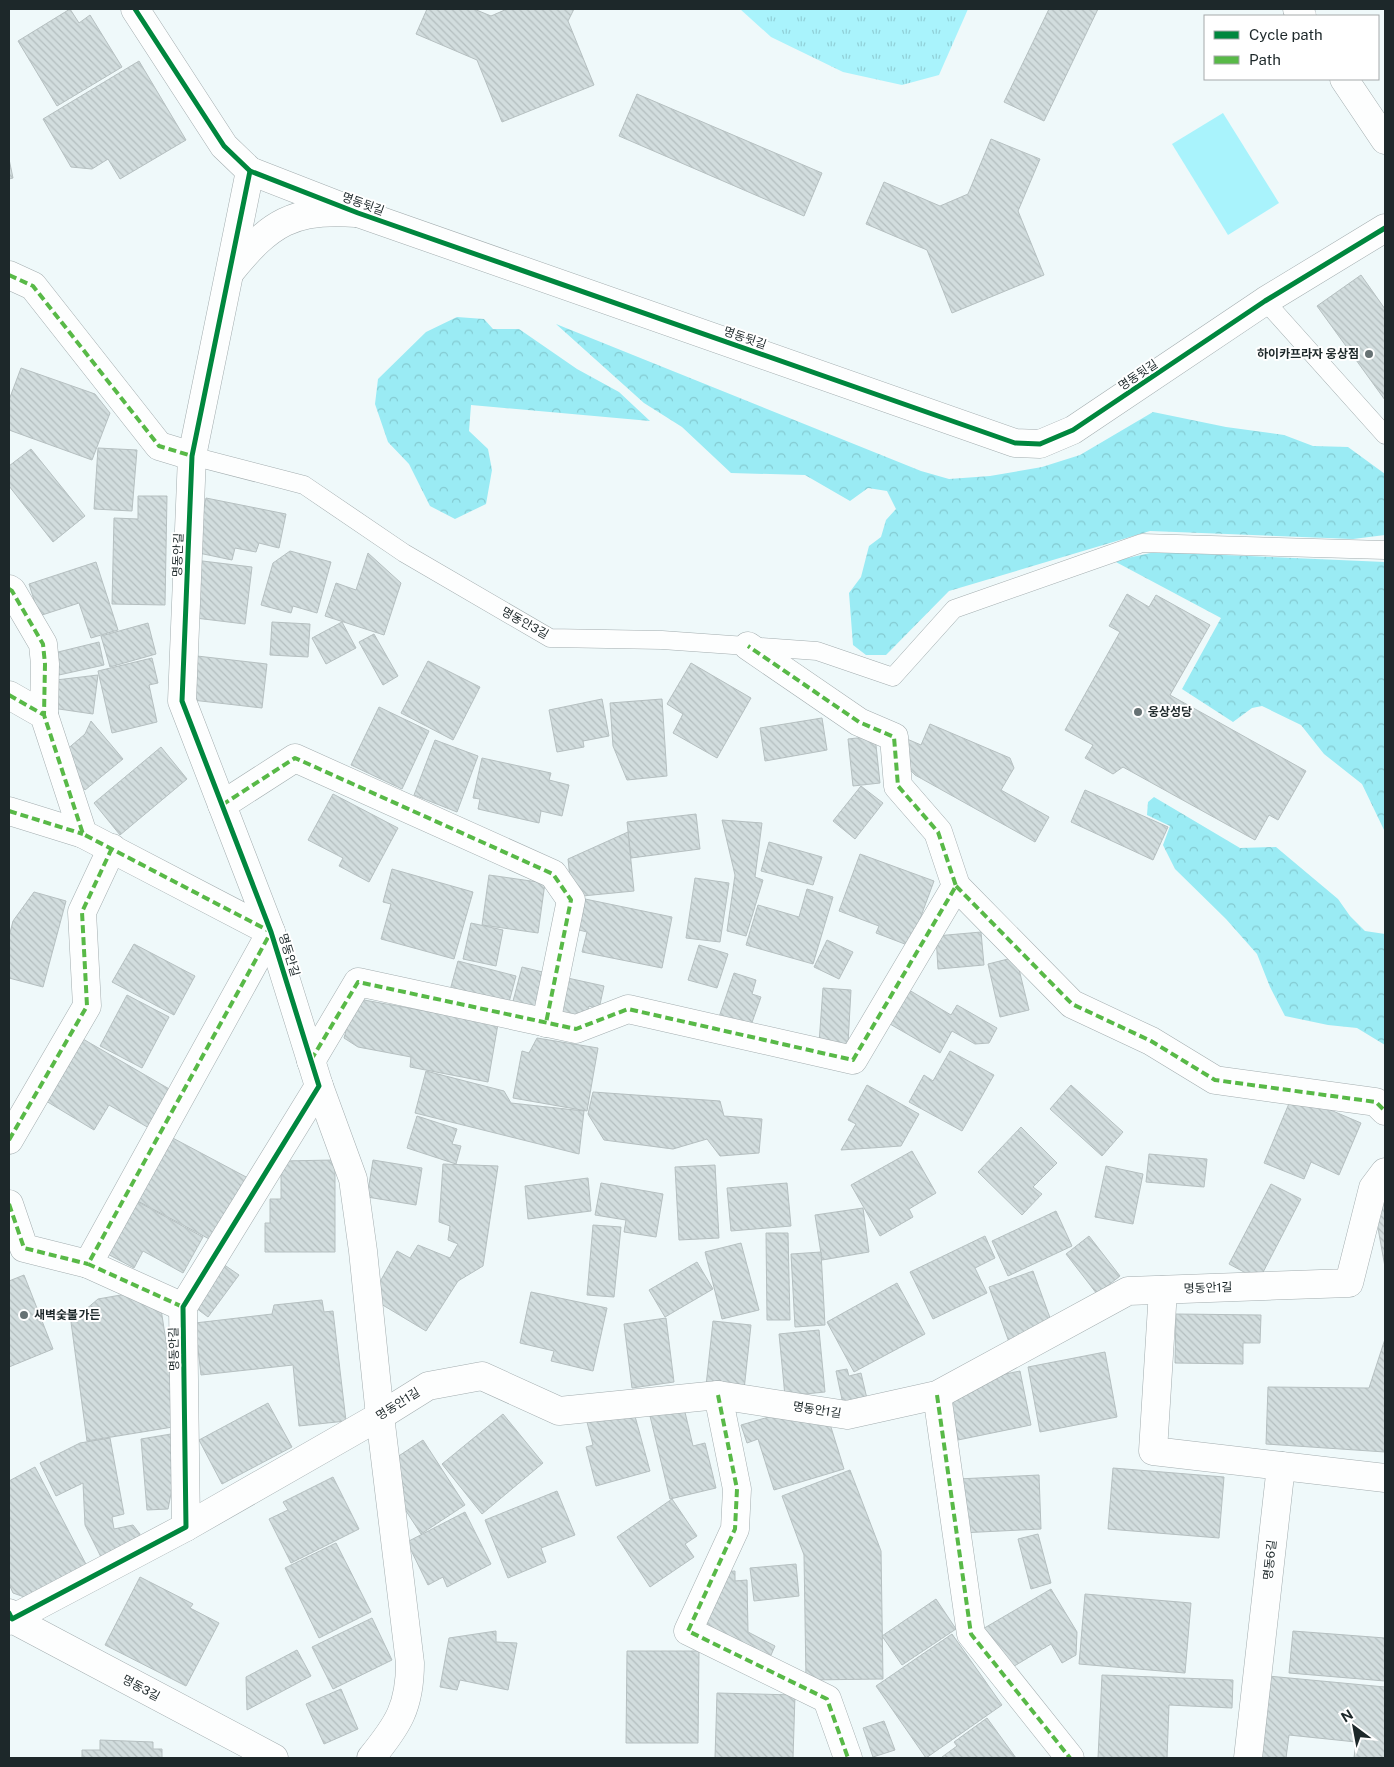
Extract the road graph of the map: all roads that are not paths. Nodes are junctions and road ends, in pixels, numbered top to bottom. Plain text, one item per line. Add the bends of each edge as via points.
1 (135, 9) edge
2 (1345, 80) edge
3 (1385, 140) edge
4 (250, 171) junction
5 (358, 213) junction
6 (1385, 228) edge
7 (229, 274) junction
8 (9, 275) edge
9 (1265, 301) junction
10 (1385, 435) edge
11 (192, 456) junction
12 (1385, 550) edge
13 (9, 589) edge
14 (748, 646) junction
15 (9, 695) edge
16 (44, 715) junction
17 (222, 805) junction
18 (9, 811) edge
19 (82, 834) junction
20 (112, 848) junction
21 (956, 886) junction
22 (272, 932) junction
23 (546, 1023) junction
24 (311, 1060) junction
25 (319, 1086) junction
26 (1385, 1111) edge
27 (9, 1140) edge
28 (1385, 1172) edge
29 (9, 1204) edge
30 (88, 1264) junction
31 (1163, 1290) junction
32 (184, 1307) junction
33 (718, 1395) junction
34 (937, 1395) junction
35 (380, 1416) junction
36 (1281, 1466) junction
37 (1385, 1478) edge
38 (186, 1527) junction
39 (10, 1618) edge
40 (274, 1758) edge
41 (371, 1758) edge
42 (848, 1758) edge
43 (1070, 1758) edge
44 (1248, 1758) edge

1 - 4 street, 명동뒷길 via 224,146
2 - 3 street
4 - 5 street, 명동뒷길
4 - 7 street, 명동안길
5 - 7 street via 326,211 297,216 275,226 251,247
5 - 9 street, 명동뒷길 via 1015,443 1040,444 1073,430
6 - 9 street, 명동뒷길
7 - 11 street, 명동안길
8 - 11 street via 33,286 159,446
9 - 10 lane
11 - 14 lane, 명동안3길 via 304,485 404,553 550,638 662,640
11 - 17 street, 명동안길 via 182,701
12 - 14 lane, 명동안3길 via 1142,543 954,609 893,678 818,651
13 - 16 street via 43,644
14 - 21 street via 859,722 894,737 898,786 938,832
15 - 16 street
16 - 19 street
17 - 22 street, 명동안길
17 - 23 street via 295,758 553,874 571,900
18 - 19 street
19 - 20 street
20 - 22 street
20 - 27 street via 82,912 87,1006
21 - 23 street via 853,1060 628,1009 576,1029
21 - 26 street via 1072,1004 1151,1041 1215,1080 1376,1102
22 - 24 street, 명동안길
22 - 30 street
23 - 24 street via 358,982
24 - 25 street, 명동안길
25 - 32 street
25 - 35 street, 명동안길 via 353,1180
28 - 31 street, 명동안1길 via 1373,1188 1348,1283
29 - 30 street via 24,1248
30 - 32 street
31 - 34 street, 명동안1길 via 1128,1291
31 - 36 street via 1153,1451
32 - 38 street, 명동안길
33 - 34 street, 명동안1길 via 847,1415
33 - 35 street, 명동안1길 via 559,1411 482,1376 428,1386
33 - 42 street via 737,1489 735,1529 688,1630 827,1699
34 - 43 street via 972,1634
35 - 38 street, 명동안1길
35 - 41 street, 명동안길 via 410,1684 406,1707 397,1726
36 - 37 street
36 - 44 street, 명동6길
38 - 39 street
39 - 40 street, 명동3길

